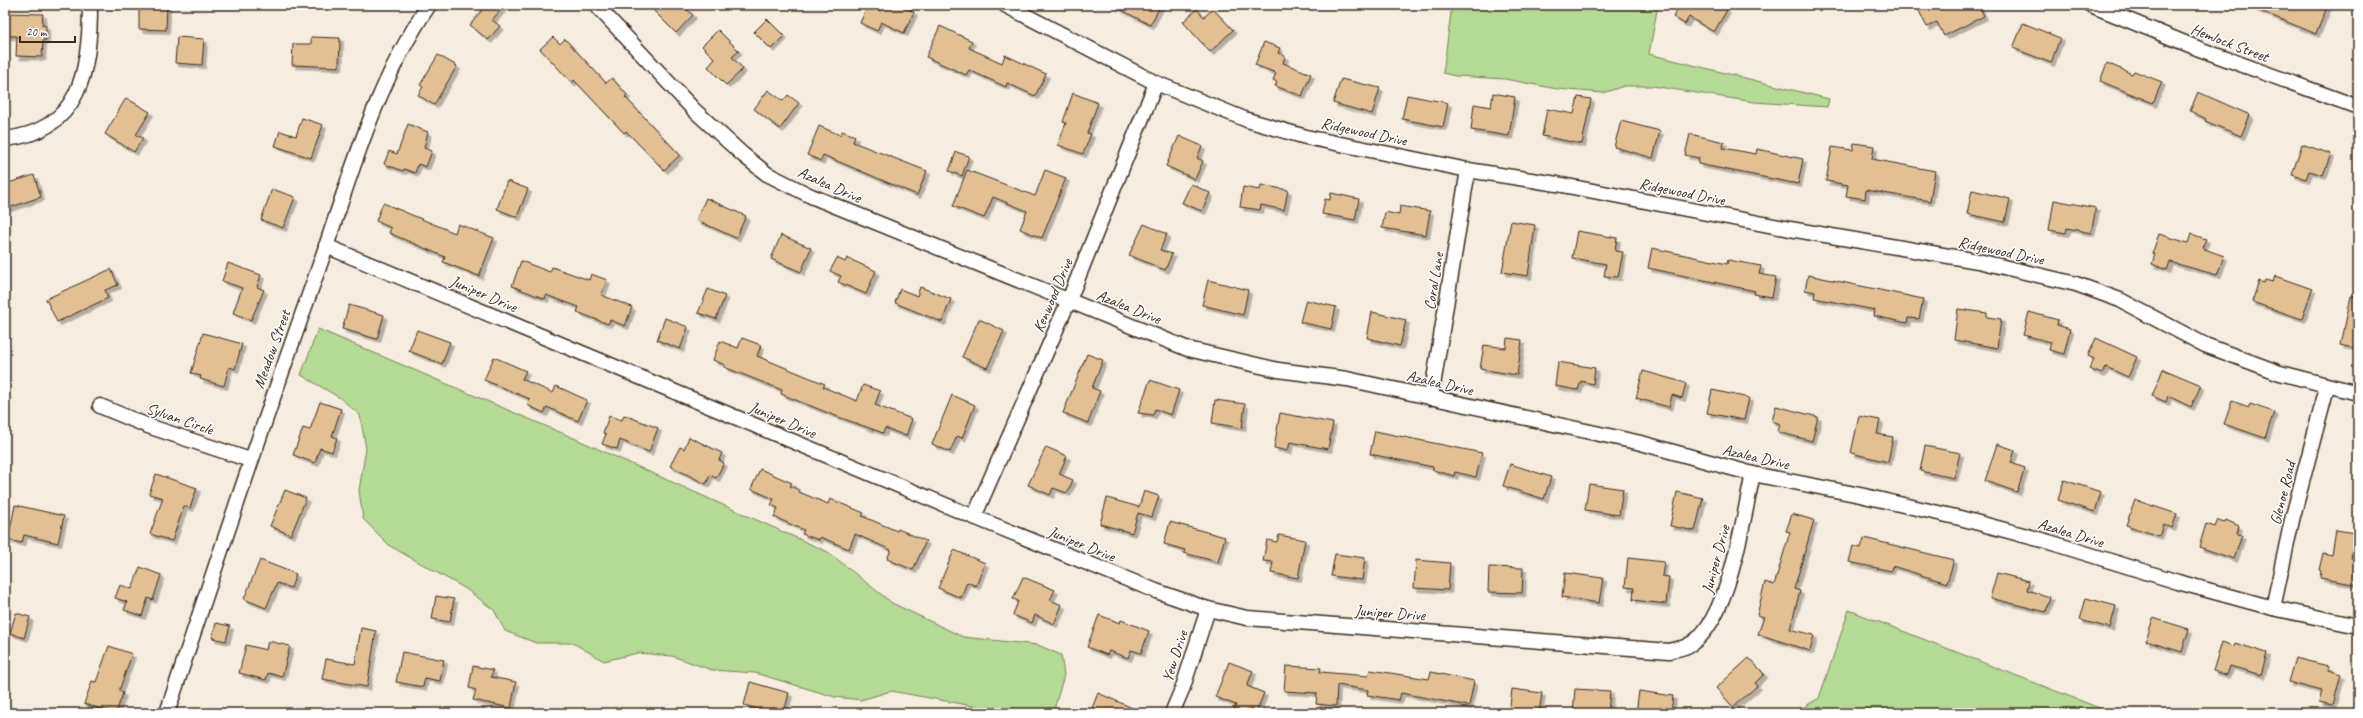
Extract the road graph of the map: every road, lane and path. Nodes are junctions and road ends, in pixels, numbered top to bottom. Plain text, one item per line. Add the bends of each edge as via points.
1 (90, 5) edge
2 (429, 5) edge
3 (596, 5) edge
4 (1005, 5) edge
5 (2091, 5) edge
6 (1156, 83) junction
7 (2358, 107) edge
8 (5, 139) edge
9 (1468, 170) junction
10 (326, 246) junction
11 (1069, 300) junction
12 (2327, 387) junction
13 (2358, 393) edge
14 (1431, 398) junction
15 (100, 406) dead end
16 (250, 460) junction
17 (1753, 474) junction
18 (974, 517) junction
19 (2273, 608) junction
20 (1208, 609) junction
21 (2358, 626) edge
22 (167, 713) edge
23 (1172, 713) edge

1 - 8 street via 85,67 78,92 62,117 41,130
2 - 10 street, Meadow Street via 382,92 351,167
3 - 11 street, Azalea Drive via 694,110 767,174 811,196
4 - 6 street, Ridgewood Drive
5 - 7 street, Hemlock Street via 2202,50
6 - 9 street, Ridgewood Drive via 1247,120 1299,134
6 - 11 street, Kenwood Drive
9 - 12 street, Ridgewood Drive via 1978,261 2076,284 2120,300 2205,345 2280,373
9 - 14 street, Coral Lane
10 - 16 street, Meadow Street
10 - 18 street, Juniper Drive
11 - 14 street, Azalea Drive via 1188,348 1226,359 1278,370 1347,379
11 - 18 street, Kenwood Drive
12 - 13 street, Ridgewood Drive
12 - 19 street, Glenoe Road via 2292,520
14 - 17 street, Azalea Drive via 1641,443
15 - 16 street, Sylvan Circle via 148,426
16 - 22 street, Meadow Street
17 - 19 street, Azalea Drive via 1960,518
17 - 20 street, Juniper Drive via 1726,591 1718,612 1702,633 1687,646 1669,651 1247,618
18 - 20 street, Juniper Drive via 1156,591
19 - 21 street, Azalea Drive
20 - 23 street, Yew Drive

